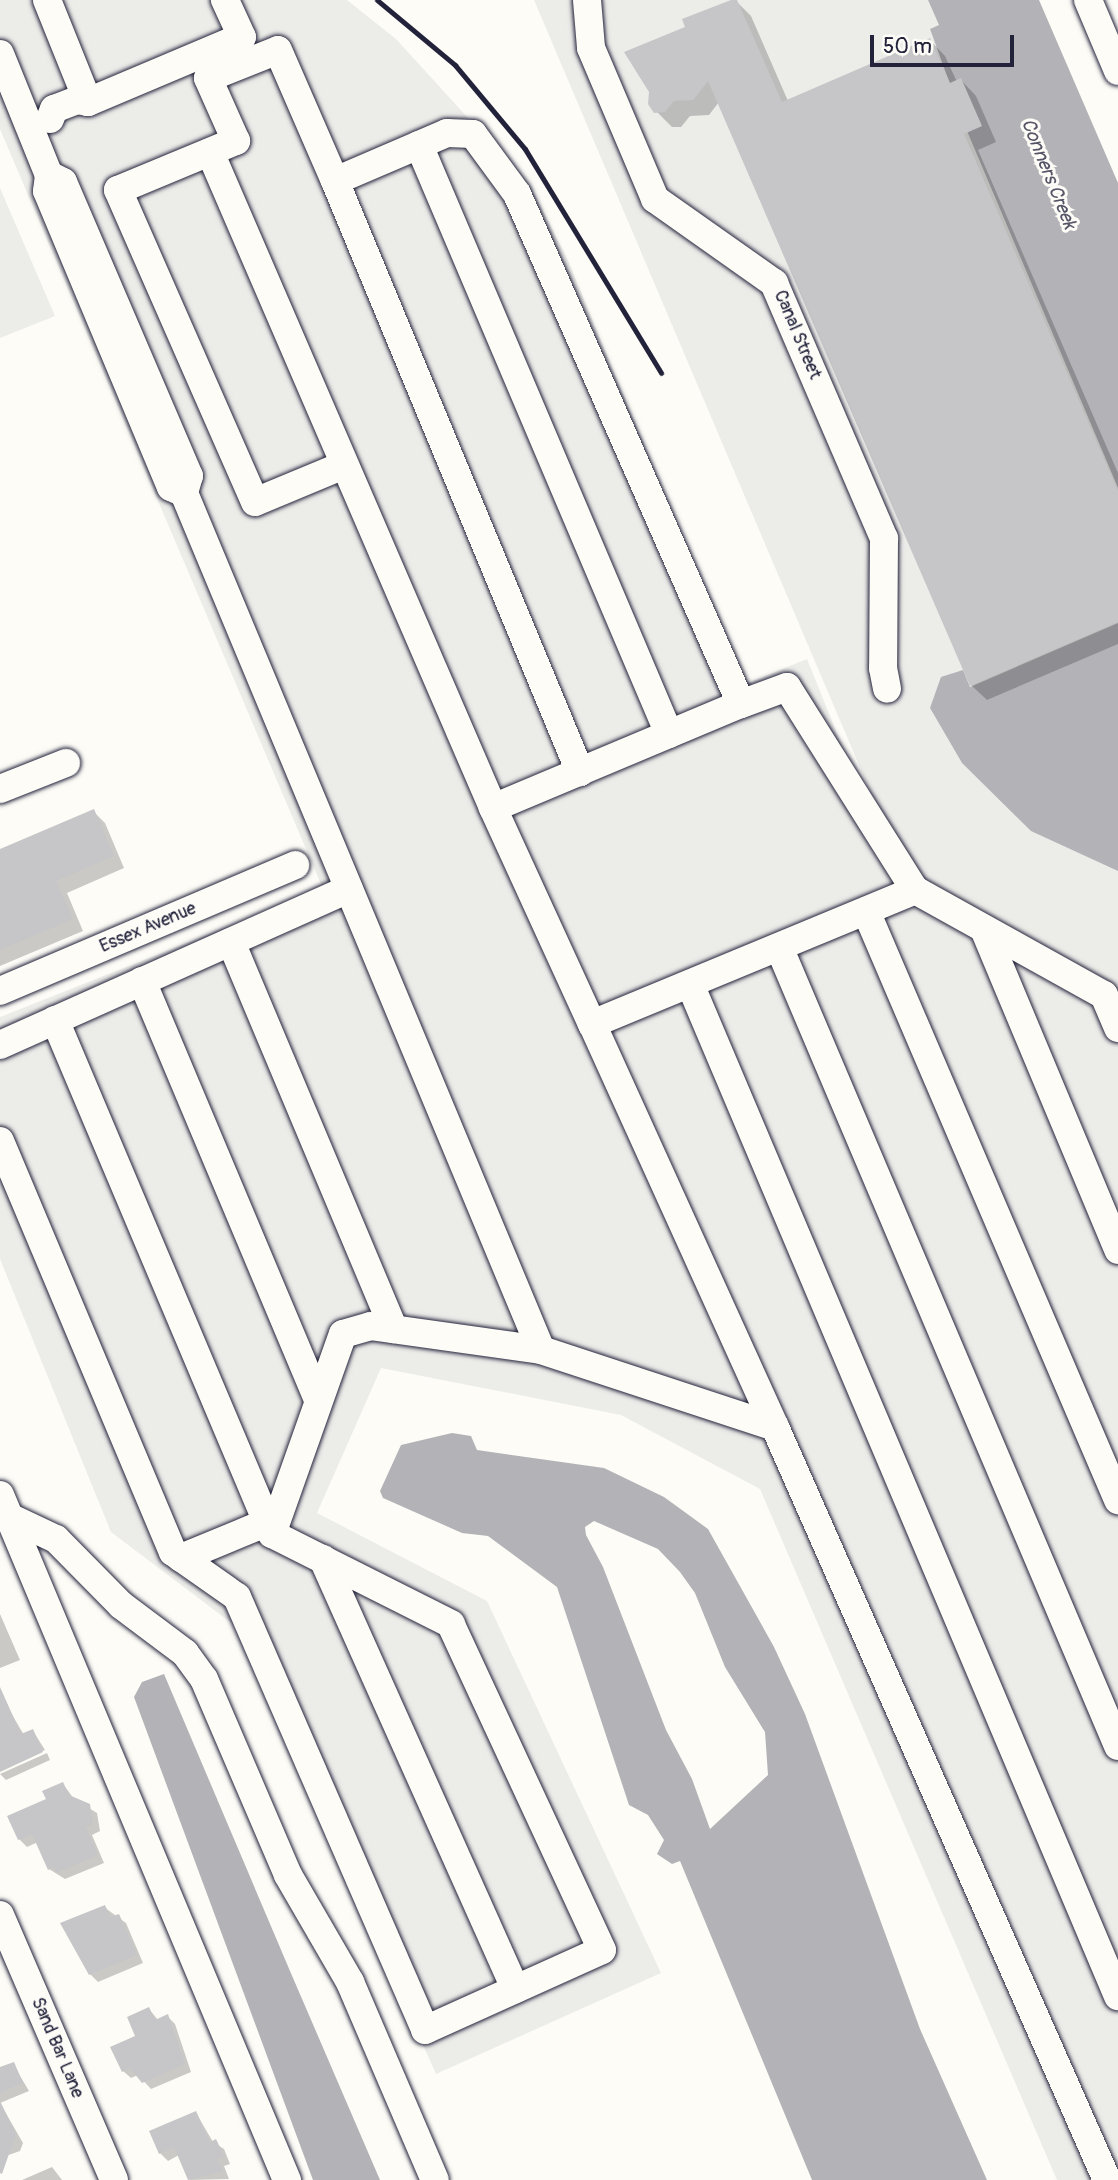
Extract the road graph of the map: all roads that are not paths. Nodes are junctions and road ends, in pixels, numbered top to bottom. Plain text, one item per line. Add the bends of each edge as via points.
1 (47, 0) edge
2 (225, 0) edge
3 (587, 0) edge
4 (1088, 0) edge
5 (0, 54) edge
6 (1118, 71) edge
7 (88, 102) junction
8 (40, 123) junction
9 (419, 145) junction
10 (210, 152) junction
11 (335, 181) junction
12 (344, 465) junction
13 (887, 690) dead end
14 (741, 704) junction
15 (669, 734) junction
16 (66, 762) dead end
17 (580, 772) junction
18 (0, 789) edge
19 (493, 808) junction
20 (295, 865) dead end
21 (349, 889) junction
22 (915, 890) junction
23 (866, 911) junction
24 (984, 929) junction
25 (231, 942) junction
26 (779, 947) junction
27 (142, 981) junction
28 (690, 984) junction
29 (0, 990) edge
30 (55, 1020) junction
31 (592, 1024) junction
32 (1118, 1028) edge
33 (0, 1045) edge
34 (0, 1141) edge
35 (1118, 1250) edge
36 (394, 1329) junction
37 (541, 1350) junction
38 (318, 1400) junction
39 (775, 1427) junction
40 (1118, 1500) edge
41 (5, 1506) edge
42 (270, 1528) junction
43 (181, 1558) junction
44 (323, 1559) junction
45 (1118, 1746) edge
46 (0, 1915) edge
47 (515, 1990) junction
48 (1118, 1996) edge
49 (114, 2180) edge
50 (286, 2180) edge
51 (435, 2180) edge
52 (1107, 2180) edge

1 - 7 street
2 - 7 street via 242,37
3 - 13 street, Canal Street via 591,48 654,199 775,283 884,538 883,668
4 - 6 street
5 - 8 street
7 - 8 street via 77,100 54,108
8 - 21 street via 49,175 47,191 171,487 184,493
9 - 11 street
9 - 14 street via 447,133 473,134 517,194
9 - 15 street
10 - 11 street via 236,141 208,78 278,50
10 - 12 street
10 - 12 street via 118,190 255,502
11 - 17 street
12 - 19 street
14 - 15 street
14 - 22 street via 787,687
15 - 17 street
16 - 18 street
17 - 19 street
19 - 31 street
20 - 29 street, Essex Avenue
21 - 25 street
21 - 37 street
22 - 23 street
22 - 24 street
23 - 26 street
23 - 40 street
24 - 32 street via 1104,995
24 - 35 street
25 - 27 street
25 - 36 street
26 - 28 street
26 - 45 street
27 - 30 street
27 - 38 street
28 - 31 street
28 - 48 street
30 - 33 street
30 - 42 street
31 - 39 street
34 - 43 street via 173,1552
36 - 37 street
36 - 38 street via 371,1326 343,1334
37 - 39 street
38 - 42 street
39 - 52 street
41 - 50 street
41 - 51 street via 56,1539 121,1605 185,1653 204,1679 288,1875 350,1982
42 - 43 street
42 - 44 street
43 - 47 street via 237,1597 425,2030
44 - 47 street
44 - 47 street via 451,1623 602,1951
46 - 49 street, Sand Bar Lane

